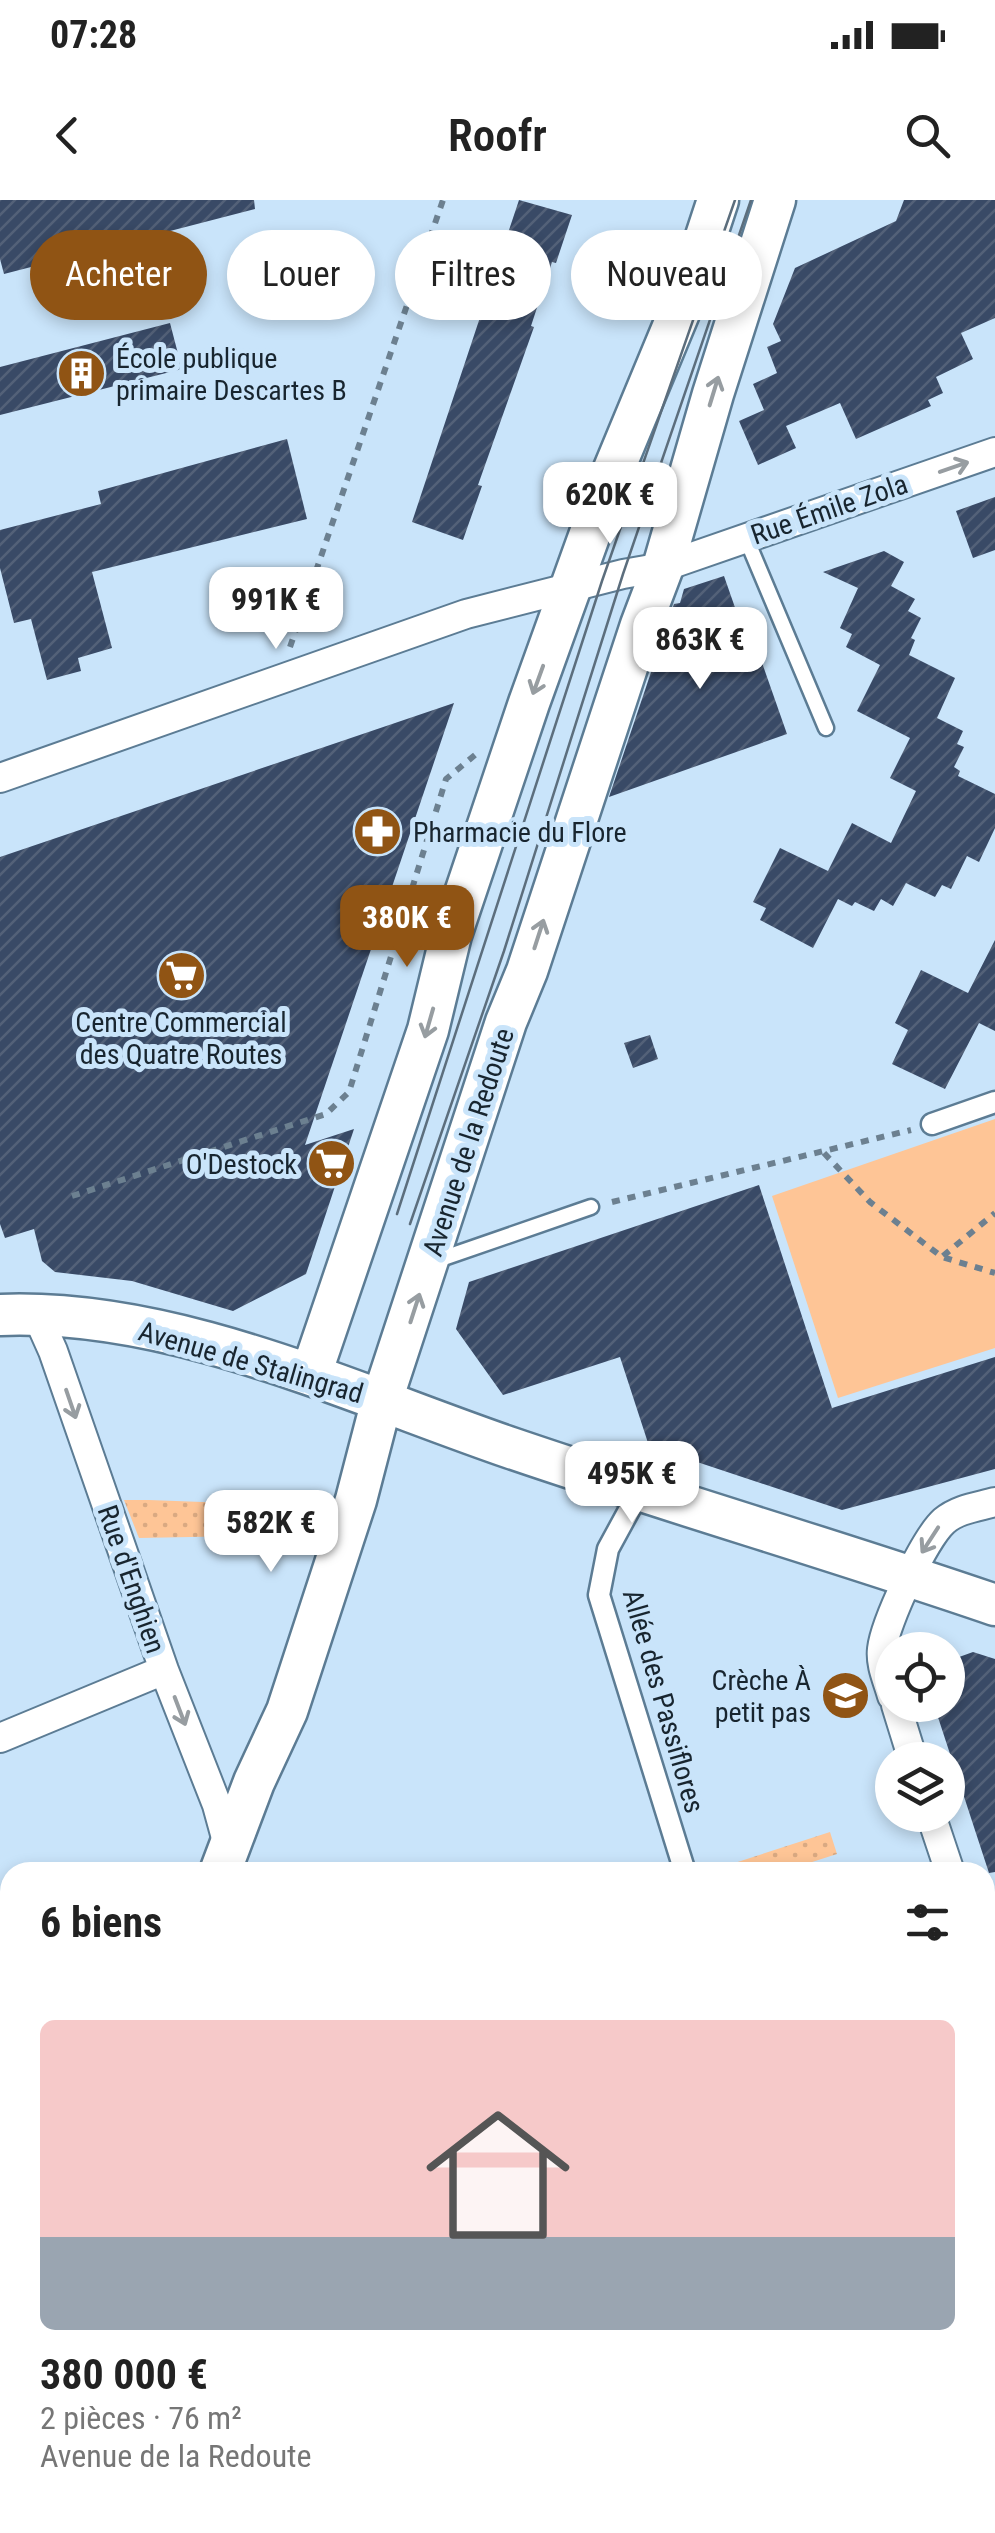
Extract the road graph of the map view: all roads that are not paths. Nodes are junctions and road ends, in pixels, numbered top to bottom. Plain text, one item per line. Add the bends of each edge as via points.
1 (718, 200) edge
2 (776, 200) edge
3 (995, 452) edge
4 (746, 538) junction
5 (663, 567) junction
6 (570, 588) junction
7 (826, 728) dead end
8 (0, 778) edge
9 (995, 1102) edge
10 (932, 1124) road end
11 (591, 1207) road end
12 (429, 1263) junction
13 (18, 1314) edge
14 (311, 1374) junction
15 (382, 1400) junction
16 (639, 1492) junction
17 (995, 1502) edge
18 (908, 1576) junction
19 (995, 1605) edge
20 (888, 1632) edge
21 (164, 1670) junction
22 (0, 1738) edge
23 (937, 1832) edge
24 (224, 1859) edge
25 (682, 1862) edge
26 (947, 1862) edge

1 - 6 main road
5 -> 2 main road, Avenue de la Redoute
4 -> 3 street, Rue Émile Zola
4 - 5 street, Rue Émile Zola
4 - 7 lane
5 - 6 street, Rue Émile Zola
12 -> 5 main road, Avenue de la Redoute
6 - 8 street, Rue Émile Zola via 466,614
6 -> 14 main road
9 - 10 street
11 - 12 lane
15 -> 12 main road, Avenue de la Redoute
13 - 14 main road, Avenue de Stalingrad via 174,1334
13 -> 21 street, Rue d'Enghien via 59,1370
14 - 15 main road, Avenue de Stalingrad
15 - 16 main road, Avenue de Stalingrad
15 - 24 main road, Avenue de la Redoute via 287,1711
16 - 18 main road, Avenue de Stalingrad
16 - 25 street, Allée des Passiflores via 608,1549 599,1595
17 -> 18 street via 942,1522
18 - 19 main road, Avenue de Stalingrad
18 - 20 street
21 - 22 street
21 -> 24 street, Rue d'Enghien via 217,1806
23 - 26 street

